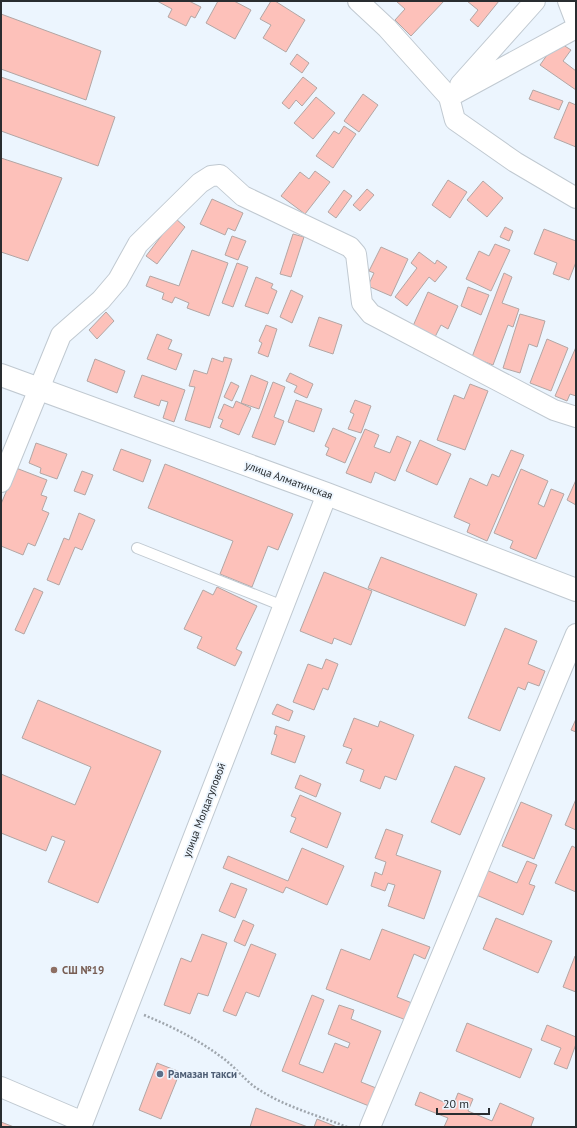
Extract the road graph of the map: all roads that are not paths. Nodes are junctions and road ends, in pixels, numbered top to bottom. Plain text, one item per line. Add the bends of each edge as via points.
1 (358, 1) edge
2 (535, 1) edge
3 (568, 1) edge
4 (576, 22) edge
5 (576, 28) edge
6 (449, 97) junction
7 (576, 198) edge
8 (1, 375) edge
9 (40, 389) junction
10 (576, 417) edge
11 (1, 482) edge
12 (327, 494) junction
13 (137, 548) dead end
14 (576, 590) edge
15 (283, 606) junction
16 (576, 634) edge
17 (1, 1087) edge
18 (82, 1124) edge
19 (370, 1127) edge

1 - 6 street via 387,28
2 - 6 street
3 - 4 street
5 - 6 street
6 - 7 street via 456,120 515,162
8 - 9 street, улица Алматинская
9 - 10 street via 61,335 101,300 118,280 138,244 200,184 211,176 220,175 242,196 350,247 356,254 362,303 371,314 554,410
9 - 11 street
9 - 12 street, улица Алматинская
12 - 14 street, улица Алматинская
12 - 15 street, улица Молдагуловой
13 - 15 lane
15 - 18 street, улица Молдагуловой
16 - 19 street
17 - 18 street

